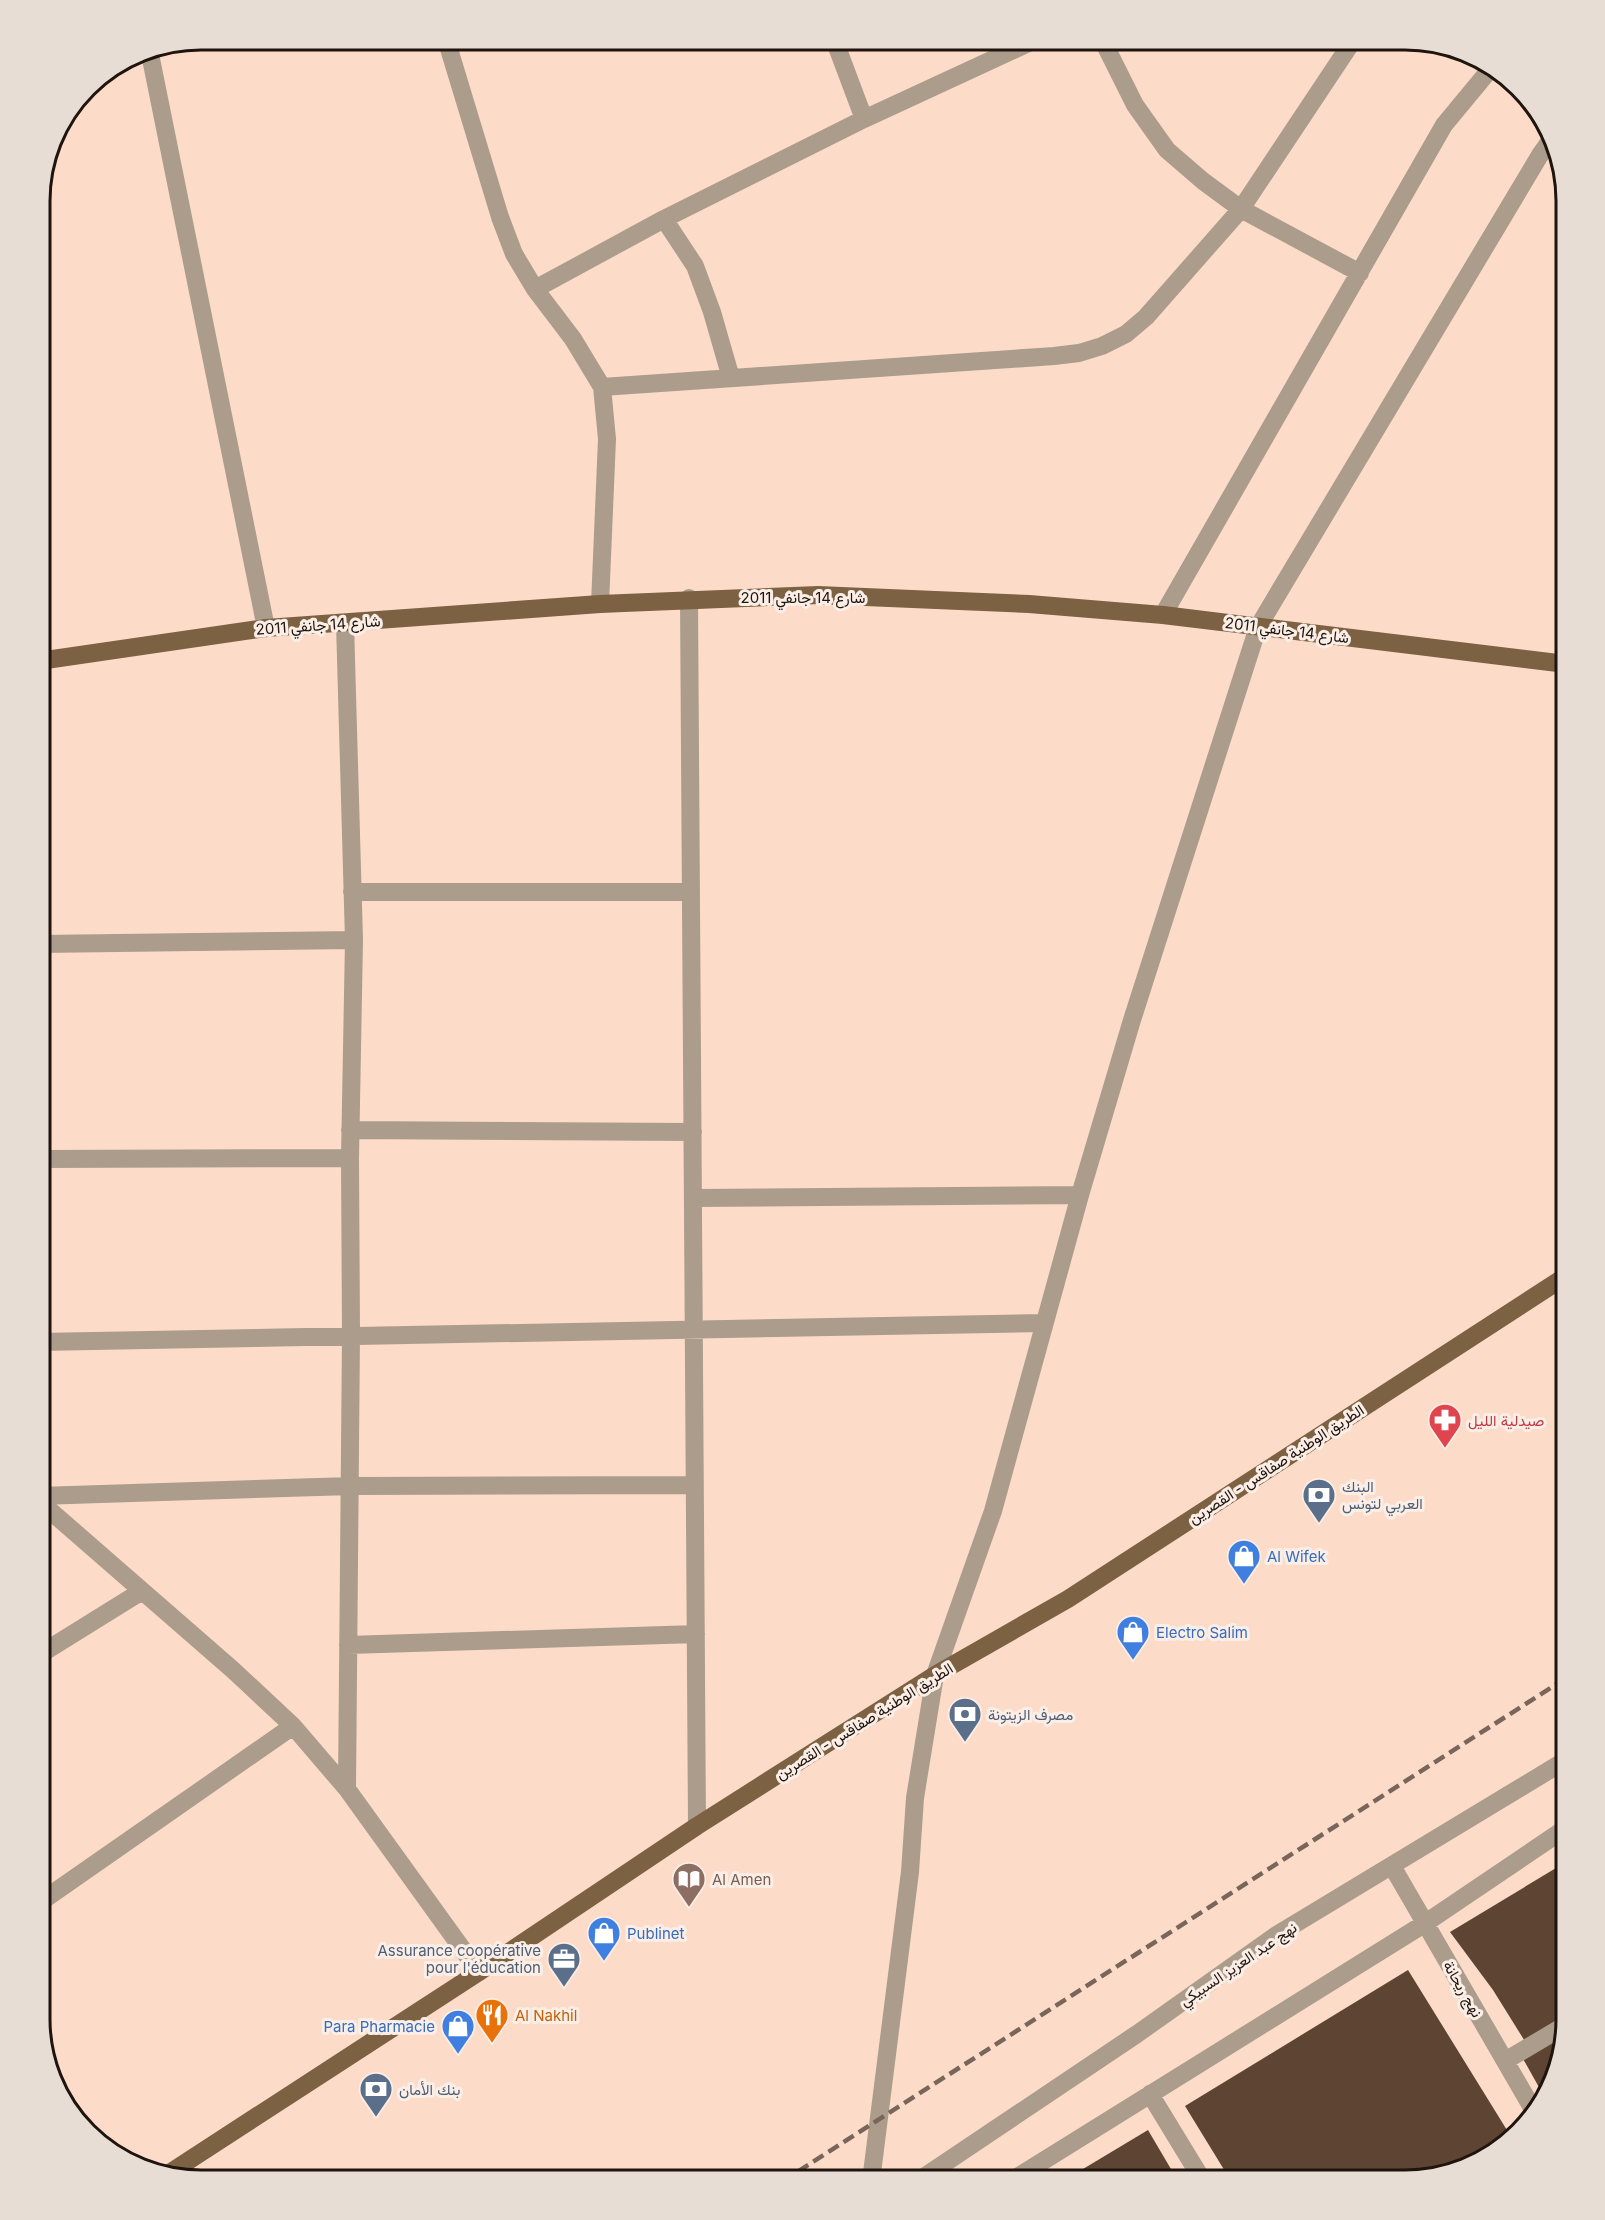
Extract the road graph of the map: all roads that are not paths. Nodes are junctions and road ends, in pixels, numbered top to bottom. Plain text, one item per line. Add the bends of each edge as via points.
1 (449, 50) edge
2 (838, 50) edge
3 (1013, 50) edge
4 (1108, 50) edge
5 (1347, 50) edge
6 (151, 58) edge
7 (1487, 74) edge
8 (864, 119) junction
9 (1546, 147) edge
10 (1241, 209) junction
11 (664, 219) junction
12 (1360, 273) junction
13 (535, 289) junction
14 (730, 378) junction
15 (602, 387) junction
16 (689, 598) junction
17 (600, 604) junction
18 (1163, 615) junction
19 (345, 623) junction
20 (1258, 627) junction
21 (266, 628) junction
22 (50, 659) edge
23 (1556, 663) edge
24 (352, 892) junction
25 (691, 892) junction
26 (354, 940) junction
27 (50, 944) edge
28 (350, 1130) junction
29 (693, 1131) junction
30 (350, 1158) junction
31 (50, 1159) edge
32 (1080, 1195) junction
33 (693, 1198) junction
34 (1556, 1282) edge
35 (1044, 1323) junction
36 (694, 1329) junction
37 (351, 1335) junction
38 (50, 1342) edge
39 (695, 1485) junction
40 (350, 1486) junction
41 (50, 1496) edge
42 (50, 1511) edge
43 (142, 1591) junction
44 (696, 1634) junction
45 (348, 1645) junction
46 (50, 1649) edge
47 (935, 1675) junction
48 (293, 1726) junction
49 (1556, 1766) edge
50 (347, 1789) junction
51 (697, 1826) junction
52 (1556, 1835) edge
53 (1392, 1866) junction
54 (50, 1895) edge
55 (1425, 1924) junction
56 (478, 1972) junction
57 (1555, 2031) edge
58 (1505, 2061) junction
59 (1150, 2094) junction
60 (1530, 2103) edge
61 (177, 2168) edge
62 (871, 2170) edge
63 (934, 2170) edge
64 (1029, 2170) edge
65 (1196, 2170) edge

1 - 13 street via 500,217 514,254
2 - 8 street
3 - 8 street
4 - 10 street via 1135,105 1167,150
5 - 10 street
6 - 21 street
7 - 12 street via 1444,126
8 - 11 street
9 - 20 street
10 - 12 street
10 - 14 street via 1146,317 1126,334 1102,346 1054,356
11 - 13 street
11 - 14 street via 696,266
12 - 18 street
13 - 15 street via 573,339
14 - 15 street
15 - 17 street via 607,439
16 - 17 main road, شارع 14 جانفي 2011
16 - 18 main road, شارع 14 جانفي 2011 via 818,595 1029,604
16 - 25 street
17 - 19 main road, شارع 14 جانفي 2011
18 - 20 main road, شارع 14 جانفي 2011
19 - 21 main road, شارع 14 جانفي 2011
19 - 24 street
20 - 23 main road, شارع 14 جانفي 2011
20 - 32 street
21 - 22 main road, شارع 14 جانفي 2011
24 - 25 street
24 - 26 street
25 - 29 street
26 - 27 street
26 - 28 street
28 - 29 street
28 - 30 street
29 - 33 street
30 - 31 street
30 - 37 street
32 - 33 street
32 - 35 street
33 - 36 street
34 - 47 main road, الطريق الوطنية صفاقس - القصرين via 1068,1599
35 - 36 street
35 - 47 street via 993,1511
36 - 37 street
36 - 39 street
37 - 38 street
37 - 40 street
39 - 40 street
39 - 44 street
40 - 41 street
40 - 45 street
42 - 43 street
43 - 46 street
43 - 48 street
44 - 45 street
44 - 51 street
45 - 50 street
47 - 51 main road, الطريق الوطنية صفاقس - القصرين
47 - 62 street via 915,1798 910,1872
48 - 50 street
48 - 54 street
49 - 53 street, نهج عبد العزيز السبيكي
50 - 56 street
51 - 56 main road, الطريق الوطنية صفاقس - القصرين
52 - 55 street
53 - 55 street, نهج ريحانة
53 - 63 street, نهج عبد العزيز السبيكي via 1275,1936
55 - 58 street, نهج ريحانة
55 - 59 street
56 - 61 main road, الطريق الوطنية صفاقس - القصرين
57 - 58 street
58 - 60 street, نهج ريحانة
59 - 64 street
59 - 65 street

